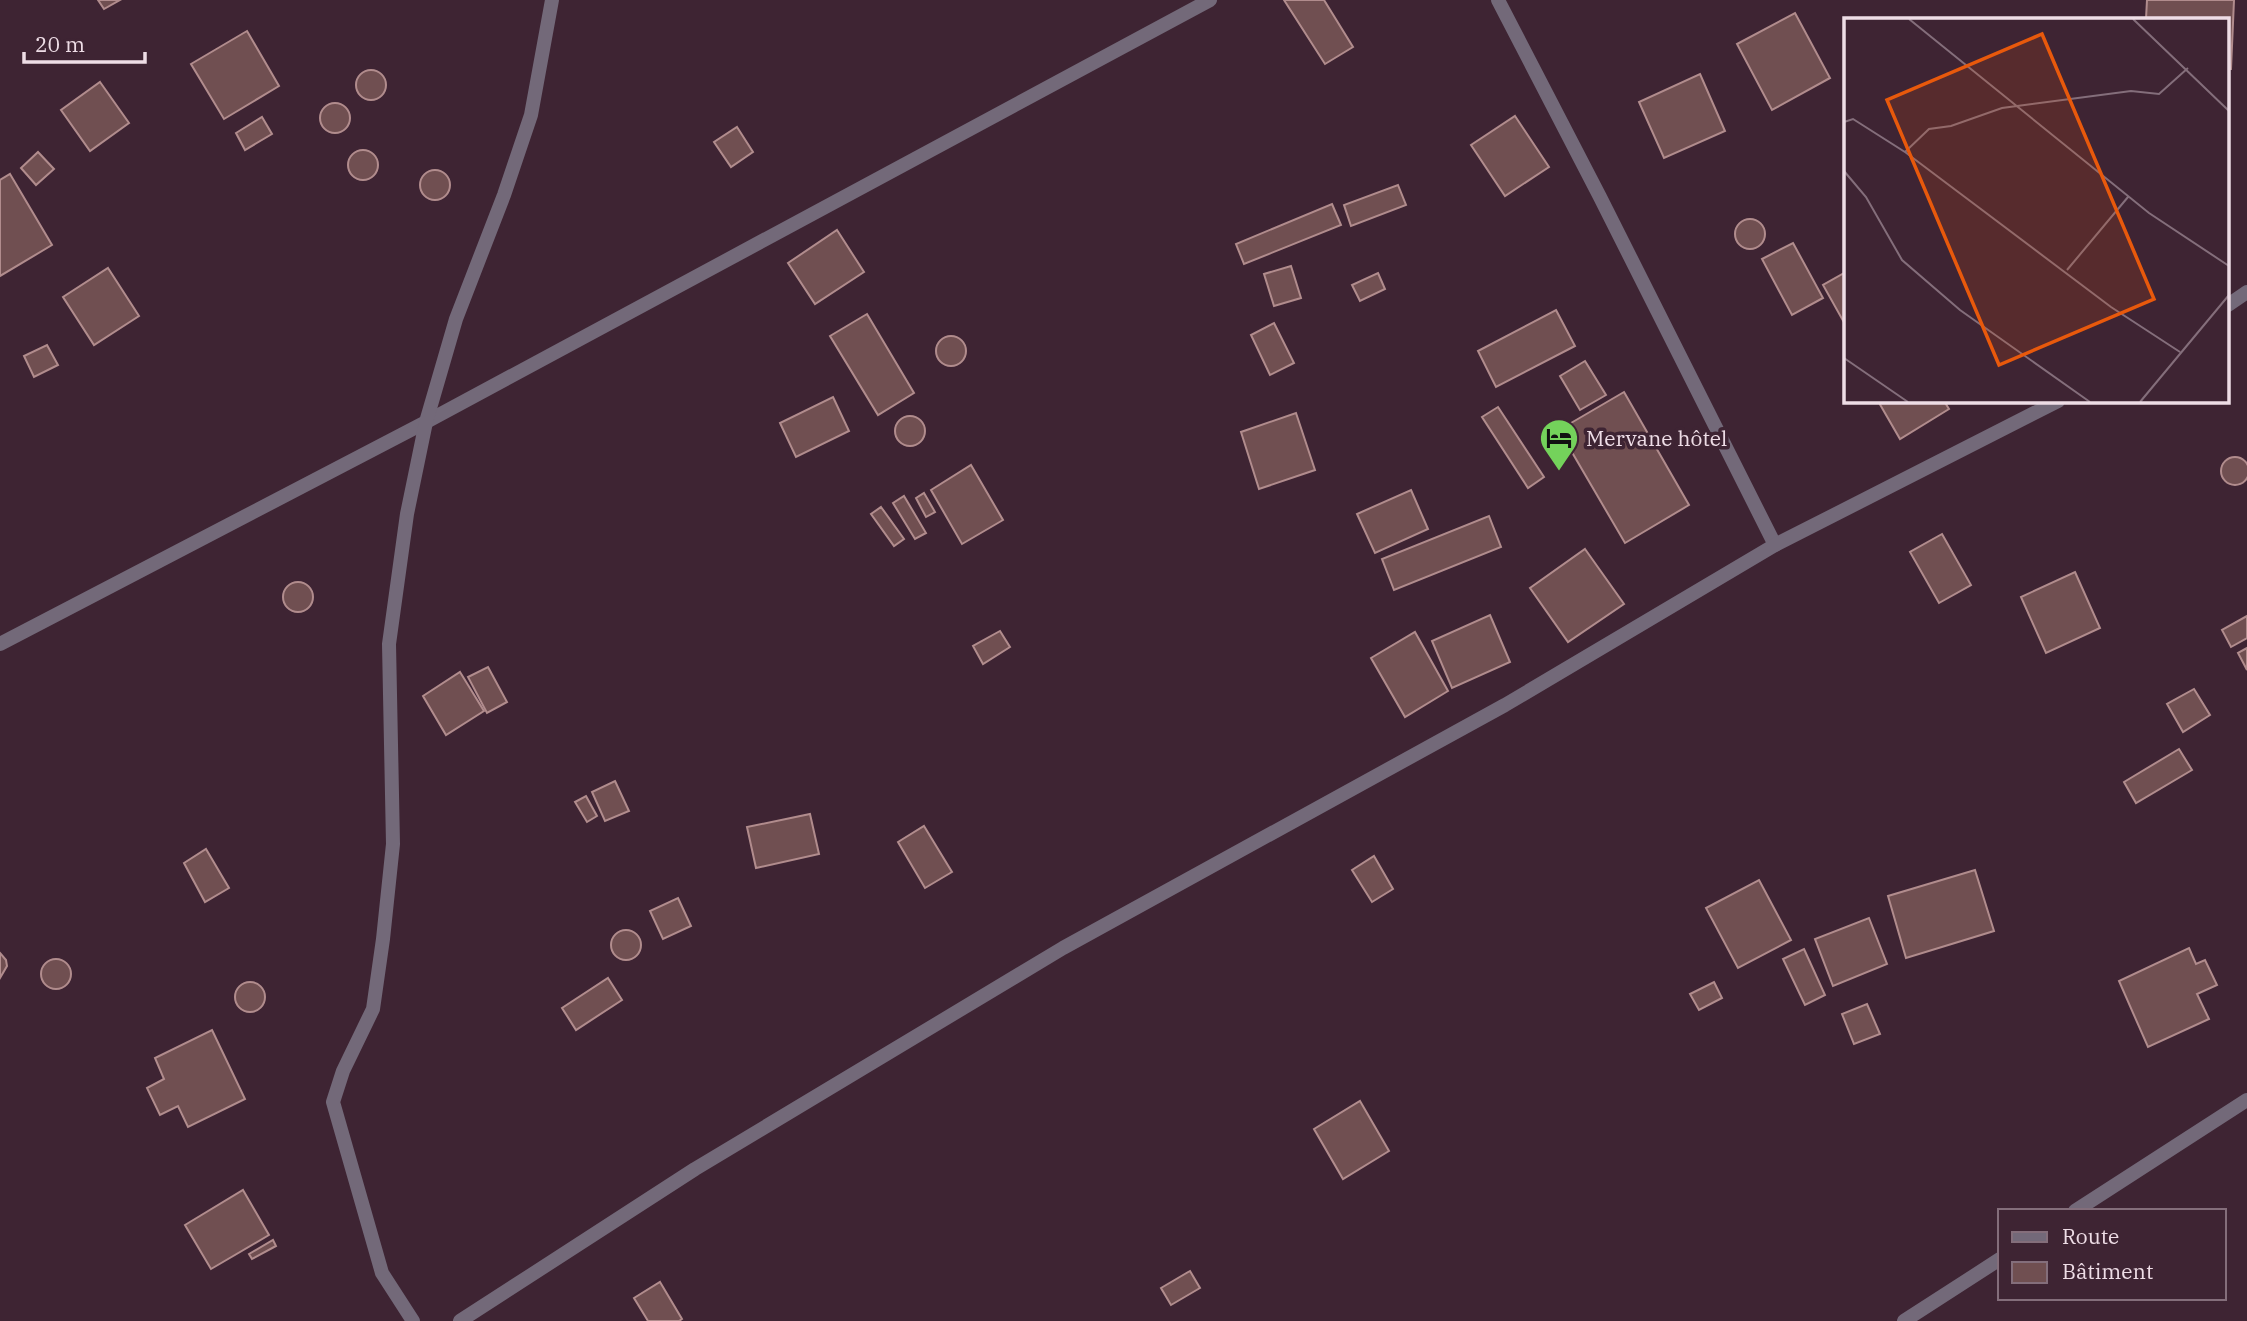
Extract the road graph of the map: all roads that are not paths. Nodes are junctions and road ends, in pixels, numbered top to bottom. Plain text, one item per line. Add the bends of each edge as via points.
1 (551, 0) edge
2 (1210, 0) edge
3 (1498, 0) edge
4 (2247, 292) edge
5 (2230, 304) edge
6 (2056, 402) edge
7 (426, 422) junction
8 (1775, 545) junction
9 (0, 644) edge
10 (2247, 1100) edge
11 (2078, 1209) edge
12 (1998, 1260) edge
13 (413, 1321) edge
14 (460, 1321) edge
15 (1904, 1321) edge

1 - 7 street via 531,115 456,319
2 - 7 street
3 - 8 street
4 - 5 street
6 - 8 street
7 - 9 street
7 - 13 street via 407,514 389,644 393,844 382,950 373,1009 333,1102 382,1273
8 - 14 street via 1506,705 1063,948 695,1168
10 - 11 street
12 - 15 street

